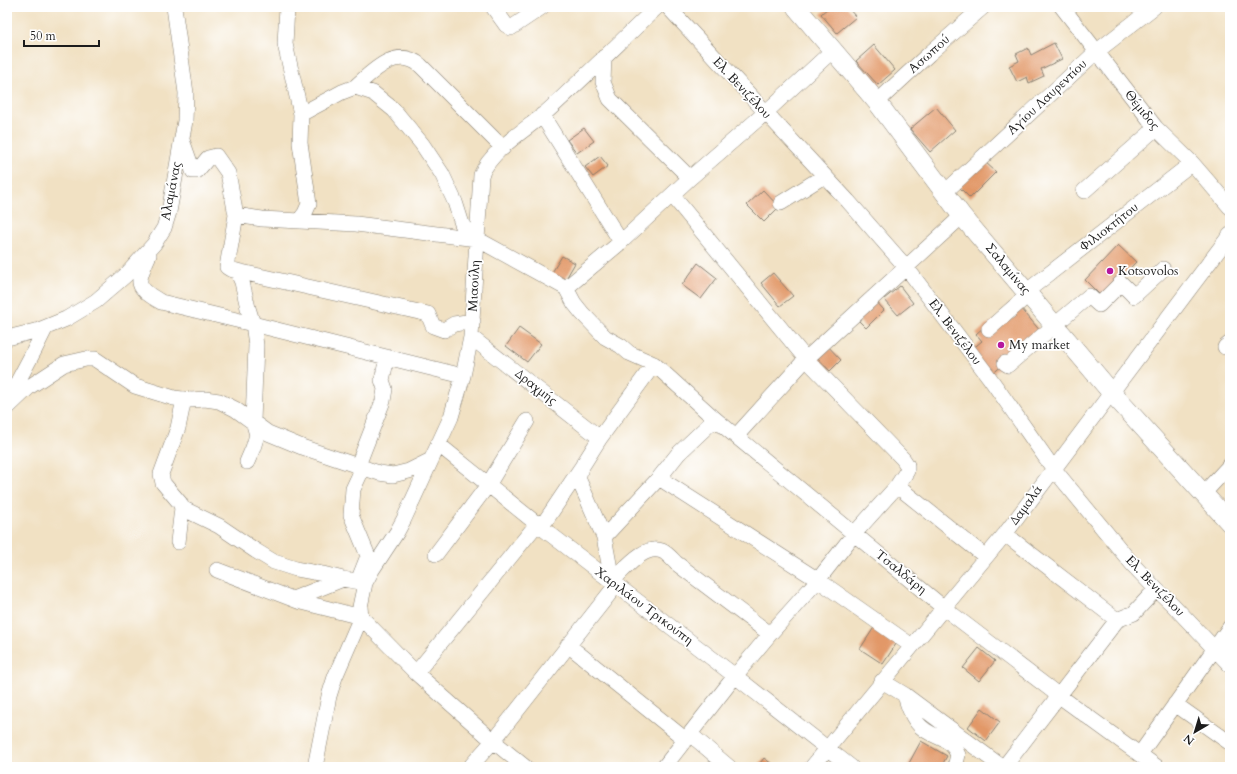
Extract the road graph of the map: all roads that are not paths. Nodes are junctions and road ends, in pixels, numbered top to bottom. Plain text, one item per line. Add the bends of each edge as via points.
1 (174, 7) edge
2 (287, 7) edge
3 (493, 7) edge
4 (542, 7) edge
5 (657, 7) edge
6 (668, 7) edge
7 (796, 7) edge
8 (983, 7) edge
9 (1062, 7) edge
10 (1154, 7) edge
11 (832, 51) junction
12 (1096, 52) junction
13 (604, 57) junction
14 (355, 87) junction
15 (877, 102) junction
16 (765, 112) junction
17 (301, 114) junction
18 (542, 115) junction
19 (1156, 128) junction
20 (181, 139) junction
21 (503, 148) junction
22 (1192, 163) junction
23 (824, 176) junction
24 (690, 178) junction
25 (1084, 190) dead end
26 (944, 193) junction
27 (672, 195) junction
28 (781, 203) dead end
29 (1230, 207) edge
30 (236, 215) junction
31 (962, 216) junction
32 (299, 221) junction
33 (1230, 235) edge
34 (477, 239) junction
35 (621, 242) junction
36 (154, 244) junction
37 (906, 267) junction
38 (1163, 269) dead end
39 (237, 271) junction
40 (566, 288) junction
41 (1028, 292) junction
42 (473, 321) junction
43 (253, 324) junction
44 (1055, 325) junction
45 (46, 327) junction
46 (989, 329) dead end
47 (472, 337) junction
48 (7, 338) edge
49 (387, 358) junction
50 (806, 359) junction
51 (654, 364) junction
52 (1005, 364) dead end
53 (463, 376) junction
54 (1111, 392) junction
55 (184, 399) junction
56 (9, 406) edge
57 (715, 418) junction
58 (253, 421) junction
59 (527, 421) dead end
60 (737, 435) junction
61 (600, 438) junction
62 (438, 444) junction
63 (431, 460) junction
64 (247, 462) dead end
65 (1230, 465) edge
66 (360, 466) junction
67 (581, 468) junction
68 (1053, 468) junction
69 (659, 478) junction
70 (488, 485) junction
71 (897, 486) junction
72 (1203, 494) junction
73 (182, 508) junction
74 (1230, 523) edge
75 (537, 524) junction
76 (854, 534) junction
77 (1005, 534) junction
78 (604, 537) junction
79 (178, 542) dead end
80 (436, 554) dead end
81 (986, 557) junction
82 (217, 570) dead end
83 (818, 580) junction
84 (355, 581) junction
85 (615, 582) junction
86 (1156, 589) junction
87 (293, 599) junction
88 (944, 608) junction
89 (361, 617) junction
90 (1117, 620) junction
91 (1230, 627) edge
92 (770, 634) junction
93 (568, 646) junction
94 (912, 646) junction
95 (1215, 649) junction
96 (1230, 665) edge
97 (416, 674) junction
98 (735, 676) junction
99 (882, 681) junction
100 (905, 695) junction
101 (1058, 695) junction
102 (1175, 704) junction
103 (688, 737) junction
104 (493, 741) junction
105 (1230, 743) edge
106 (827, 748) junction
107 (1140, 754) junction
108 (315, 767) edge
109 (470, 767) edge
110 (525, 767) edge
111 (664, 767) edge
112 (729, 767) edge
113 (812, 767) edge
114 (851, 767) edge
115 (955, 767) edge
116 (1003, 767) edge
117 (1157, 767) edge

1 - 20 street, Αλαμάνας via 186,93 185,121
2 - 17 street via 285,44
3 - 4 street via 511,28
5 - 13 street, Μιαούλη
6 - 16 street, Ελ. Βενιζέλου
7 - 11 main road, Σαλαμίνας
8 - 15 street, Ασωπού
9 - 12 street, Θέμιδος
10 - 12 street, Αγίου Λαυρεντίου
11 - 15 main road, Σαλαμίνας
11 - 16 street
12 - 19 street, Θέμιδος
12 - 26 street, Αγίου Λαυρεντίου
13 - 18 street, Μιαούλη
13 - 24 street via 603,82 610,99
14 - 17 street
14 - 21 street via 387,61 404,57 413,60
14 - 34 street via 373,93 394,110 422,144 442,174 456,202 462,224
15 - 26 main road, Σαλαμίνας
16 - 23 street, Ελ. Βενιζέλου
16 - 24 street
17 - 32 street via 300,143 308,204
18 - 21 street, Μιαούλη
18 - 35 street
19 - 22 street, Θέμιδος
19 - 25 street
20 - 30 street via 193,171 208,158 216,156 220,160 228,173
20 - 36 street, Αλαμάνας via 170,212
21 - 34 street, Μιαούλη via 481,175
22 - 29 street, Θέμιδος
22 - 41 street, Φιλιοκτήτου
23 - 28 street
23 - 37 street, Ελ. Βενιζέλου
24 - 27 street
26 - 31 main road, Σαλαμίνας
27 - 35 street
27 - 50 street
30 - 32 street
30 - 39 street via 227,267
31 - 37 street
31 - 41 main road, Σαλαμίνας
32 - 34 street via 356,224
33 - 54 street, Δαμαλά
34 - 40 street
34 - 42 street, Μιαούλη
35 - 40 street
36 - 43 street via 139,282 140,287 150,296 168,304
36 - 45 street, Αλαμάνας via 126,275 96,301 66,319
37 - 50 street
37 - 68 street, Ελ. Βενιζέλου via 989,377
38 - 44 street via 1134,296 1121,284 1099,305 1089,296
39 - 42 street via 428,314 433,326 444,330 454,324
39 - 43 street
40 - 51 street, Τσαλδάρη via 574,303 605,337 629,353
41 - 44 main road, Σαλαμίνας
41 - 46 street, Φιλιοκτήτου
42 - 47 street, Μιαούλη
43 - 49 street
43 - 58 street via 256,345
44 - 52 street via 1008,365
44 - 54 main road, Σαλαμίνας
45 - 48 street, Αλαμάνας
45 - 56 street via 16,385
47 - 53 street, Μιαούλη
47 - 61 street, Δραχμής
49 - 53 street
49 - 66 street via 382,380 386,389 383,401 360,460
50 - 60 street
50 - 71 street via 903,459 907,471
51 - 57 street, Τσαλδάρη
51 - 61 street
53 - 62 street, Μιαούλη via 451,417
54 - 68 street, Δαμαλά
54 - 72 main road, Σαλαμίνας
55 - 56 street via 135,386 95,359 86,359 64,364 50,372
55 - 58 street via 219,401
55 - 73 street via 178,428 161,474 163,483
57 - 60 street, Τσαλδάρη
57 - 69 street via 678,454
58 - 64 street via 257,435
58 - 66 street via 268,433
59 - 70 street
60 - 76 street, Τσαλδάρη
61 - 67 street
62 - 63 street, Μιαούλη
62 - 70 street, Χαριλάου Τρικούπη
63 - 66 street via 393,475
63 - 84 street, Μιαούλη via 397,532 372,570
65 - 72 street
66 - 84 street via 360,474 353,489 351,515 368,556
67 - 75 street via 555,509 546,520
67 - 78 street via 578,478
68 - 77 street, Δαμαλά
68 - 86 street, Ελ. Βενιζέλου
69 - 78 street
69 - 83 street
70 - 75 street, Χαριλάου Τρικούπη
70 - 80 street
71 - 76 street
71 - 81 street
72 - 74 main road, Σαλαμίνας
73 - 79 street
73 - 84 street via 219,526 274,562
75 - 85 street, Χαριλάου Τρικούπη
75 - 97 street
76 - 83 street
76 - 88 street, Τσαλδάρη
77 - 81 street, Δαμαλά
77 - 90 street
78 - 85 street
81 - 88 street, Δαμαλά
82 - 87 street
83 - 92 street
83 - 94 street
84 - 87 street
84 - 89 street, Μιαούλη
85 - 92 street via 645,552 652,549 664,551 676,563
85 - 93 street
85 - 98 street, Χαριλάου Τρικούπη
86 - 90 street via 1134,613
86 - 95 street, Ελ. Βενιζέλου
87 - 89 street
88 - 94 street, Δαμαλά
88 - 101 street, Τσαλδάρη
89 - 97 street
89 - 108 street via 329,696
90 - 101 street
91 - 95 street
92 - 98 street
93 - 103 street
93 - 104 street
94 - 99 street, Δαμαλά
95 - 96 street, Ελ. Βενιζέλου
95 - 102 street
97 - 104 street
98 - 103 street
98 - 106 street, Χαριλάου Τρικούπη
99 - 100 street
99 - 106 street, Δαμαλά
100 - 115 street via 912,714 922,728 955,747 958,755
100 - 116 street
101 - 107 street, Τσαλδάρη
101 - 116 street
102 - 105 street
102 - 107 street
103 - 111 street
103 - 112 street
104 - 109 street
104 - 110 street
106 - 113 street, Δαμαλά
106 - 114 street, Χαριλάου Τρικούπη
107 - 117 street, Τσαλδάρη

